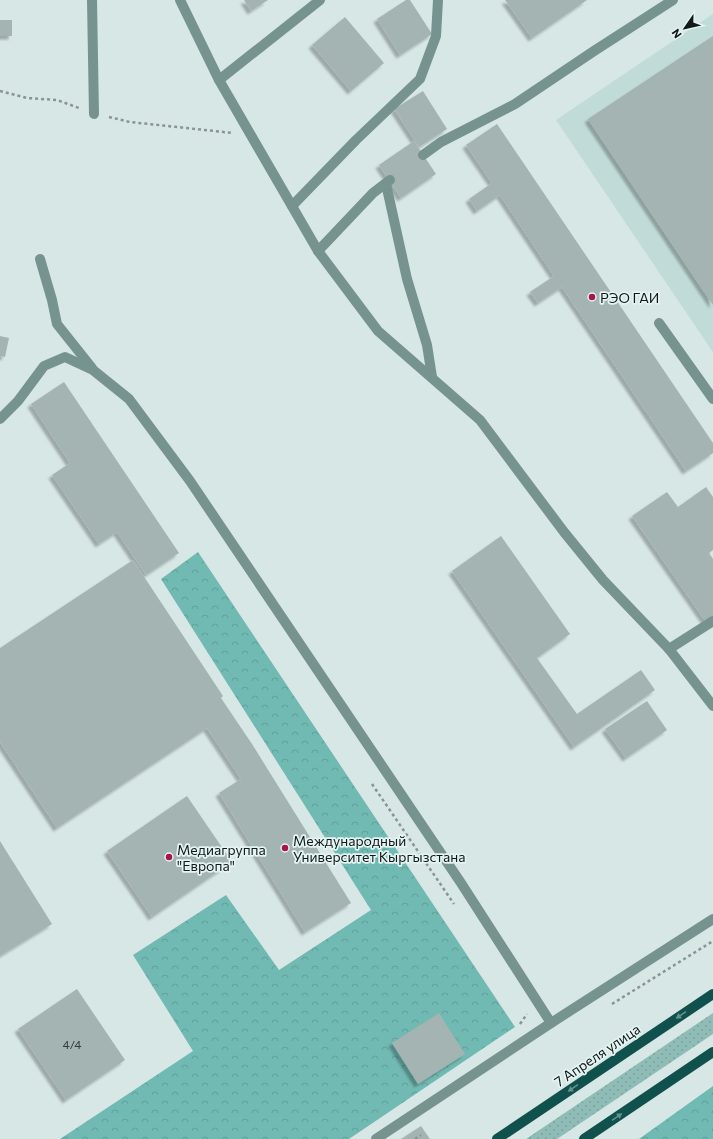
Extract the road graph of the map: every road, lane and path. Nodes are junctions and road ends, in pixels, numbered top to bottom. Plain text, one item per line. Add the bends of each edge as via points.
1 (92, 0) edge
2 (180, 0) edge
3 (320, 0) edge
4 (438, 0) edge
5 (673, 0) edge
6 (219, 80) junction
7 (0, 92) edge
8 (94, 114) junction
9 (251, 135) junction
10 (423, 155) dead end
11 (292, 206) junction
12 (318, 251) junction
13 (40, 259) dead end
14 (659, 323) dead end
15 (93, 370) junction
16 (432, 377) junction
17 (713, 399) edge
18 (0, 419) edge
19 (713, 621) edge
20 (669, 649) junction
21 (713, 706) edge
22 (372, 784) dead end
23 (457, 908) dead end
24 (713, 918) edge
25 (713, 994) edge
26 (528, 1012) dead end
27 (551, 1023) junction
28 (520, 1025) dead end
29 (713, 1052) edge
30 (421, 1135) dead end
31 (376, 1139) edge
32 (415, 1139) edge
33 (498, 1139) edge
34 (584, 1139) edge

1 - 8 street
2 - 6 street
3 - 6 street
4 - 11 street via 436,36 420,79
5 - 10 street via 515,104 441,142
6 - 9 street
7 - 8 path via 27,98 57,100
8 - 9 path via 130,122
9 - 11 street
11 - 12 street
12 - 16 street via 378,331
12 - 16 street via 373,193 388,182 407,279 427,345
13 - 15 street via 57,324
14 - 17 street
15 - 18 street via 65,357 44,366 18,401
15 - 27 street via 129,399 190,481 461,883
16 - 20 street via 480,420 603,580
19 - 20 street
20 - 21 street
22 - 23 path
24 - 27 street
25 -> 33 main road, 7 Апреля улица
26 - 28 path
27 - 31 street
34 -> 29 main road
30 - 32 path

